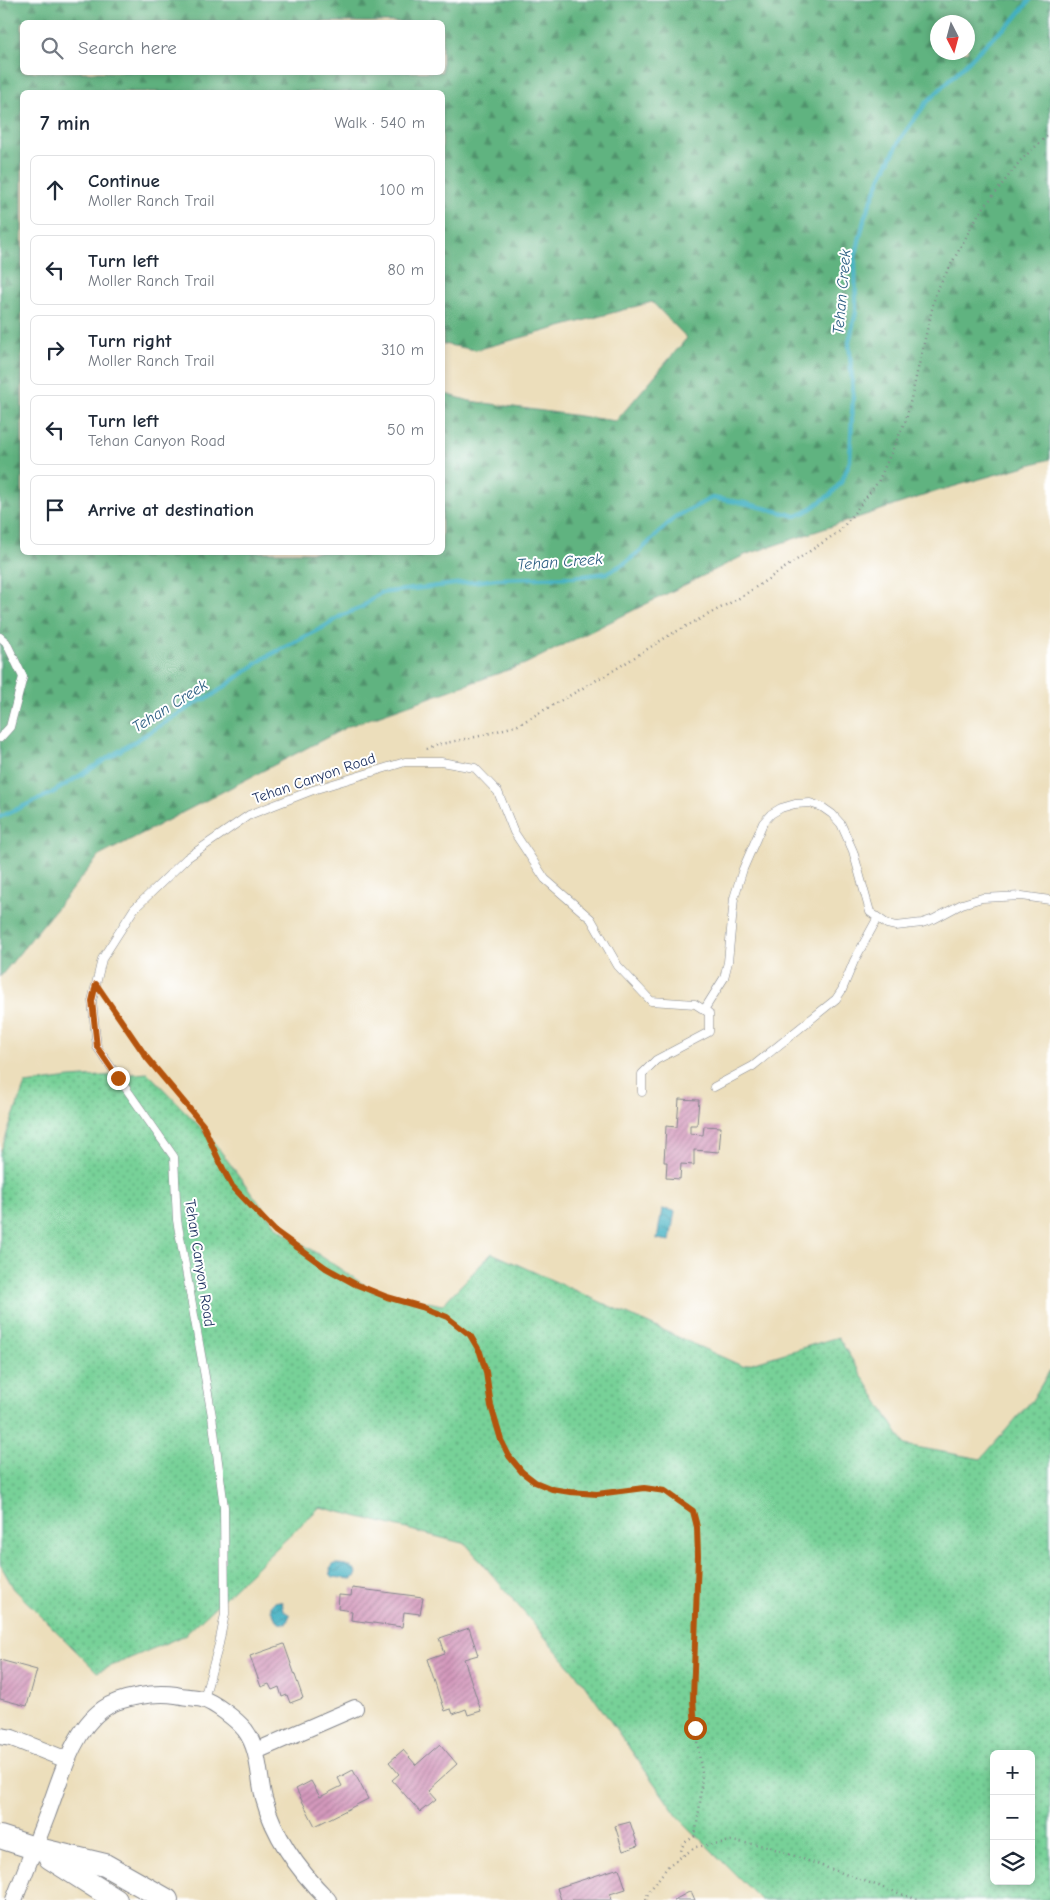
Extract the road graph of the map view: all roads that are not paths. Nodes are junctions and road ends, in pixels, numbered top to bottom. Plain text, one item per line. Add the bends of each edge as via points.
1 (0, 637) edge
2 (0, 738) edge
3 (1050, 900) edge
4 (877, 919) junction
5 (704, 1010) junction
6 (714, 1087) dead end
7 (642, 1092) dead end
8 (204, 1699) junction
9 (355, 1708) dead end
10 (0, 1736) edge
11 (256, 1751) junction
12 (67, 1760) junction
13 (0, 1837) edge
14 (34, 1848) junction
15 (14, 1900) edge
16 (116, 1900) edge
17 (167, 1900) edge
18 (328, 1900) edge

1 - 2 lane via 6,642 24,677 10,727
3 - 4 lane via 1022,896 982,898 922,923 896,926
4 - 5 lane via 870,912 853,851 841,824 822,807 810,803 781,808 764,823 743,869 734,898 724,978
4 - 6 lane via 836,999 753,1066
5 - 7 lane via 709,1014 709,1032 656,1060 642,1074
5 - 8 lane, Tehan Canyon Road via 695,1004 650,1001 618,966 591,919 546,879 514,832 498,792 475,768 441,762 405,762 313,790 249,815 188,858 134,909 102,959 92,1001 97,1047 174,1157 177,1220 212,1416 224,1507 225,1614
8 - 11 street via 245,1730
8 - 12 street via 170,1694 118,1700 101,1710 81,1732
9 - 11 street
10 - 12 street
11 - 18 street via 265,1799 276,1828 306,1877
12 - 14 street
13 - 14 main road
14 - 15 street
14 - 16 main road
14 - 17 main road via 105,1864

